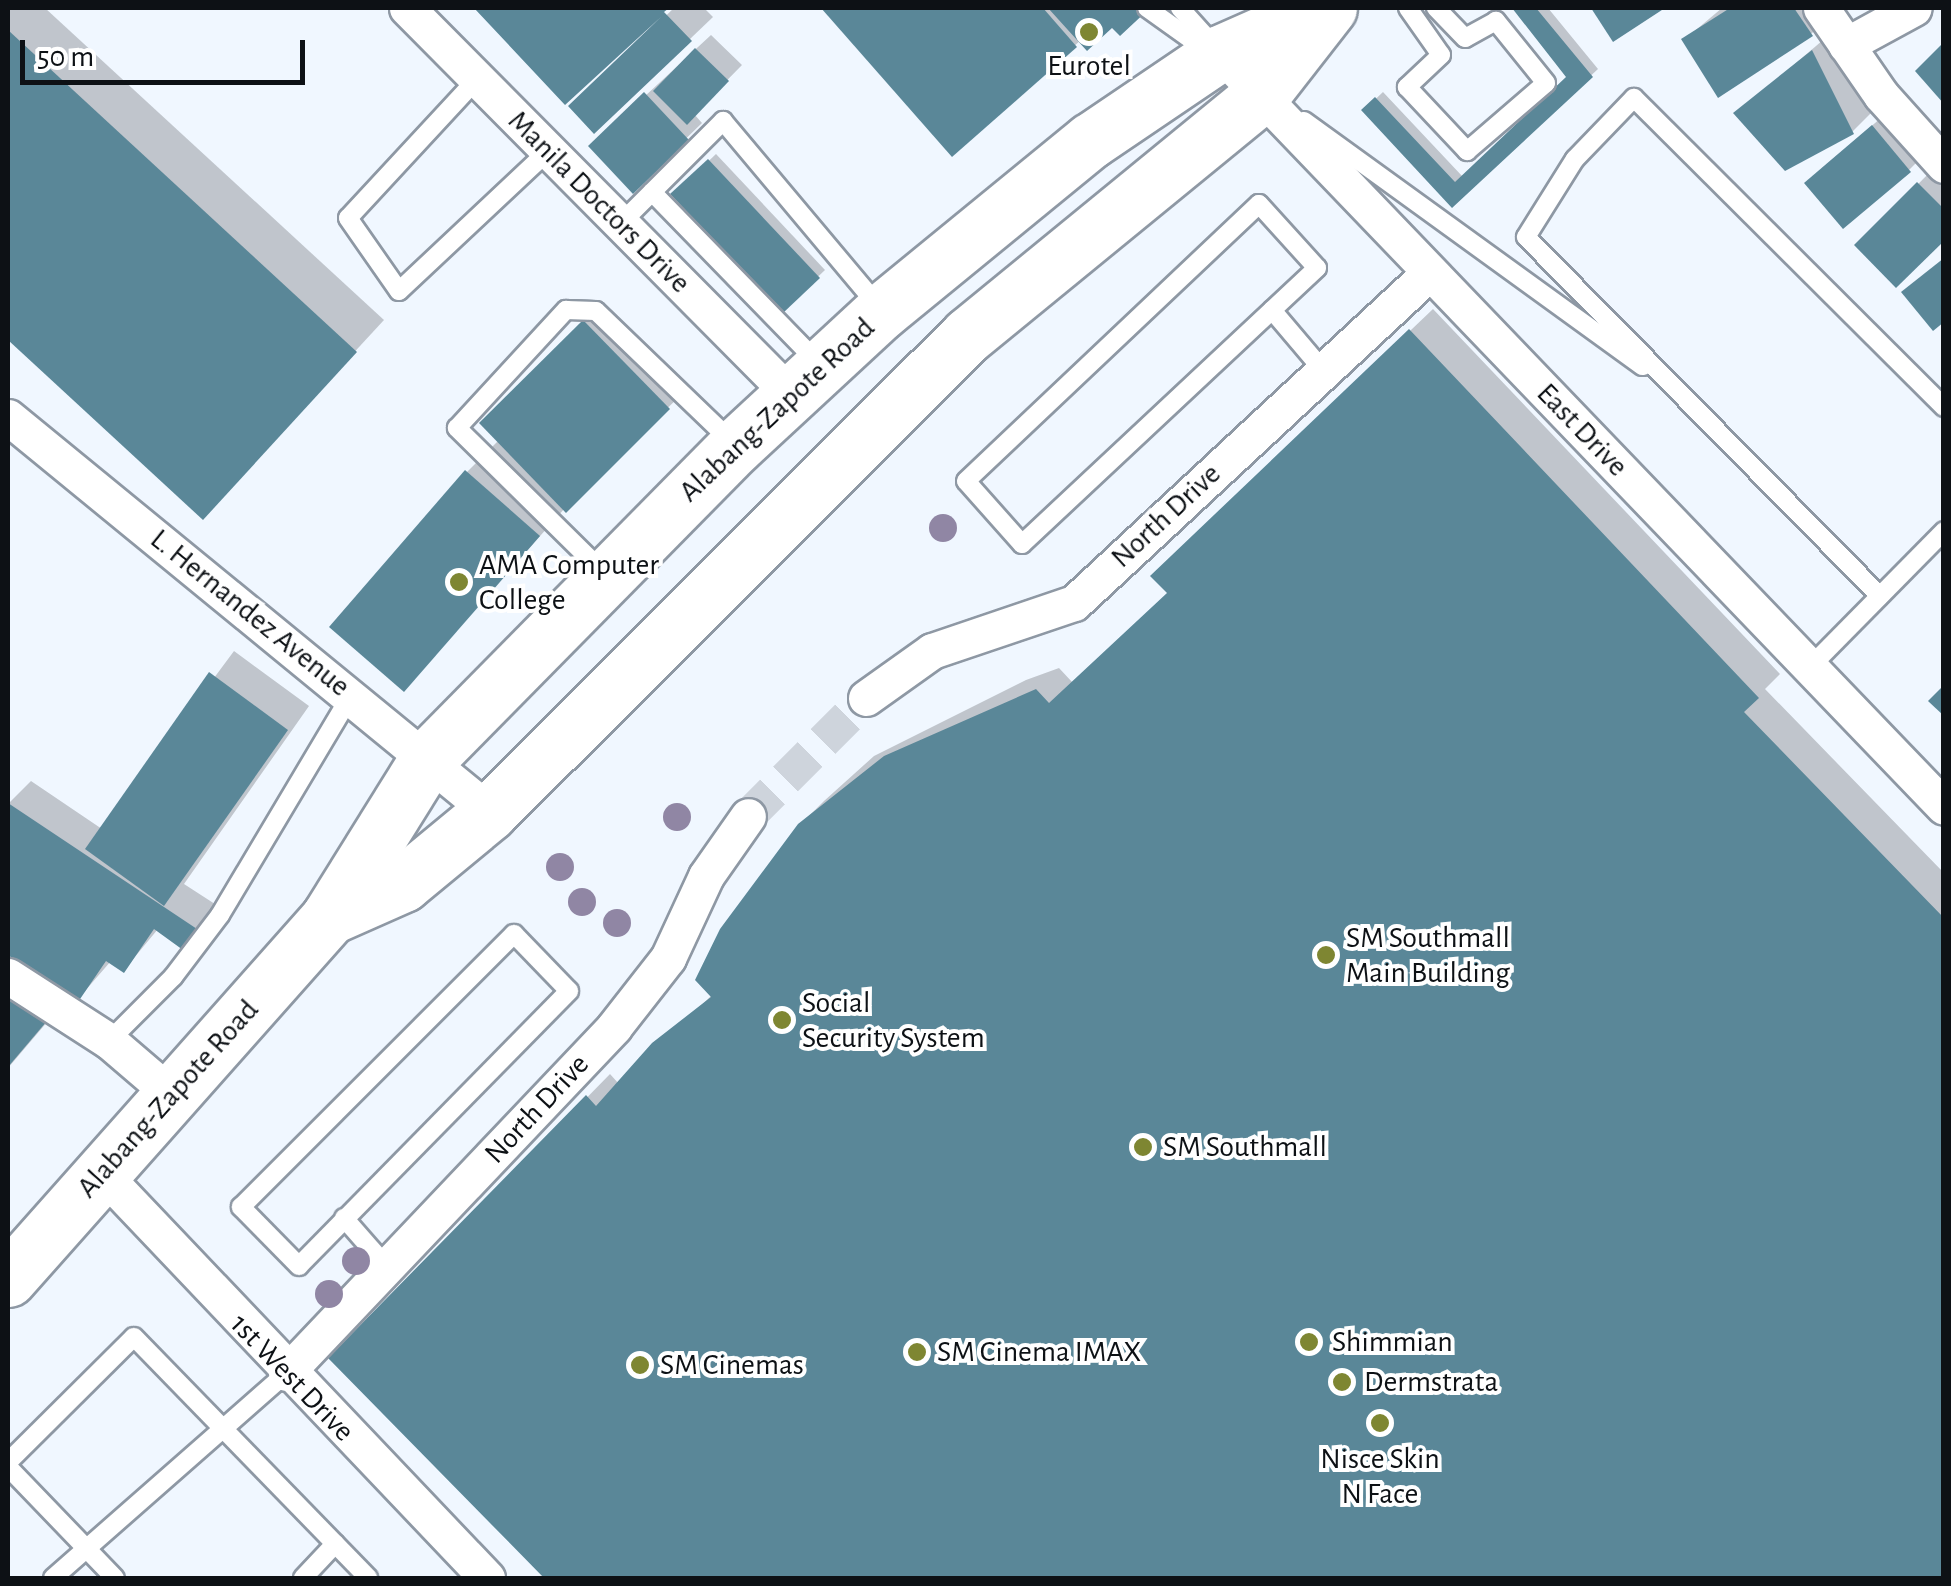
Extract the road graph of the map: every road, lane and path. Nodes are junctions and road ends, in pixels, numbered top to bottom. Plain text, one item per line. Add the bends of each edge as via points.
1 (408, 8) edge
2 (1147, 8) edge
3 (1180, 8) edge
4 (1322, 8) edge
5 (1330, 8) edge
6 (1408, 8) edge
7 (1436, 8) edge
8 (1821, 8) edge
9 (1914, 8) edge
10 (1846, 45) junction
11 (1220, 53) junction
12 (476, 80) junction
13 (1262, 94) junction
14 (548, 151) junction
15 (1944, 165) edge
16 (652, 192) junction
17 (620, 224) junction
18 (1429, 273) junction
19 (1272, 310) junction
20 (882, 311) junction
21 (1322, 370) junction
22 (806, 381) junction
23 (1688, 399) junction
24 (1944, 407) edge
25 (8, 417) edge
26 (736, 446) junction
27 (1944, 531) edge
28 (607, 577) junction
29 (1880, 596) junction
30 (1808, 669) junction
31 (351, 695) junction
32 (866, 698) tunnel mouth
33 (428, 758) junction
34 (1944, 807) edge
35 (490, 812) junction
36 (748, 816) tunnel mouth
37 (328, 917) junction
38 (8, 976) edge
39 (109, 1041) junction
40 (172, 1095) junction
41 (102, 1173) junction
42 (344, 1218) junction
43 (388, 1268) junction
44 (8, 1279) edge
45 (286, 1374) junction
46 (223, 1429) junction
47 (8, 1464) edge
48 (334, 1544) junction
49 (86, 1549) junction
50 (53, 1578) edge
51 (115, 1578) edge
52 (302, 1578) edge
53 (368, 1578) edge
54 (487, 1578) edge

1 - 12 street, Manila Doctors Drive
2 - 23 lane
3 - 11 lane
4 - 11 highway, Alabang-Zapote Road
5 - 13 highway, Alabang-Zapote Road
6 - 7 lane via 1442,55 1407,87 1468,151 1546,80 1496,21 1465,38
8 - 10 street
9 - 10 street
10 - 15 street
11 - 13 street, East Drive
11 - 20 highway, Alabang-Zapote Road via 1090,141
12 - 14 street, Manila Doctors Drive
12 - 14 lane via 348,218 399,290
13 - 18 street, East Drive
13 - 35 highway, Alabang-Zapote Road via 968,335
14 - 17 street, Manila Doctors Drive
16 - 17 lane
16 - 20 lane via 724,121
16 - 22 lane
17 - 22 street, Manila Doctors Drive
18 - 21 street, North Drive
18 - 30 street, East Drive
19 - 19 lane via 1317,268 1259,204 966,482 1022,544
19 - 21 lane
20 - 22 highway, Alabang-Zapote Road
21 - 32 street, North Drive via 1074,603 932,652
22 - 26 highway, Alabang-Zapote Road
23 - 24 lane via 1526,236 1575,159 1634,98
23 - 29 lane
25 - 31 street, L. Hernandez Avenue
26 - 28 highway, Alabang-Zapote Road
26 - 28 lane via 596,311 566,310 457,428
27 - 29 lane
28 - 33 highway, Alabang-Zapote Road
29 - 30 lane
30 - 34 street, East Drive
31 - 33 street, L. Hernandez Avenue
31 - 39 lane via 220,915 173,977
33 - 35 street, L. Hernandez Avenue
33 - 37 highway, Alabang-Zapote Road
35 - 37 highway, Alabang-Zapote Road via 402,884
36 - 43 street, North Drive via 706,876 668,958 614,1027
37 - 40 highway, Alabang-Zapote Road
38 - 39 street
39 - 40 street
40 - 41 highway, Alabang-Zapote Road
41 - 44 highway, Alabang-Zapote Road
41 - 45 street, 1st West Drive
42 - 42 lane via 570,991 514,934 242,1208 299,1266
42 - 43 lane
43 - 45 street, North Drive
45 - 46 lane
45 - 54 street, 1st West Drive
46 - 47 lane via 134,1337
46 - 48 lane
46 - 49 lane
47 - 49 lane
48 - 52 lane
48 - 53 lane
49 - 50 lane
49 - 51 lane

